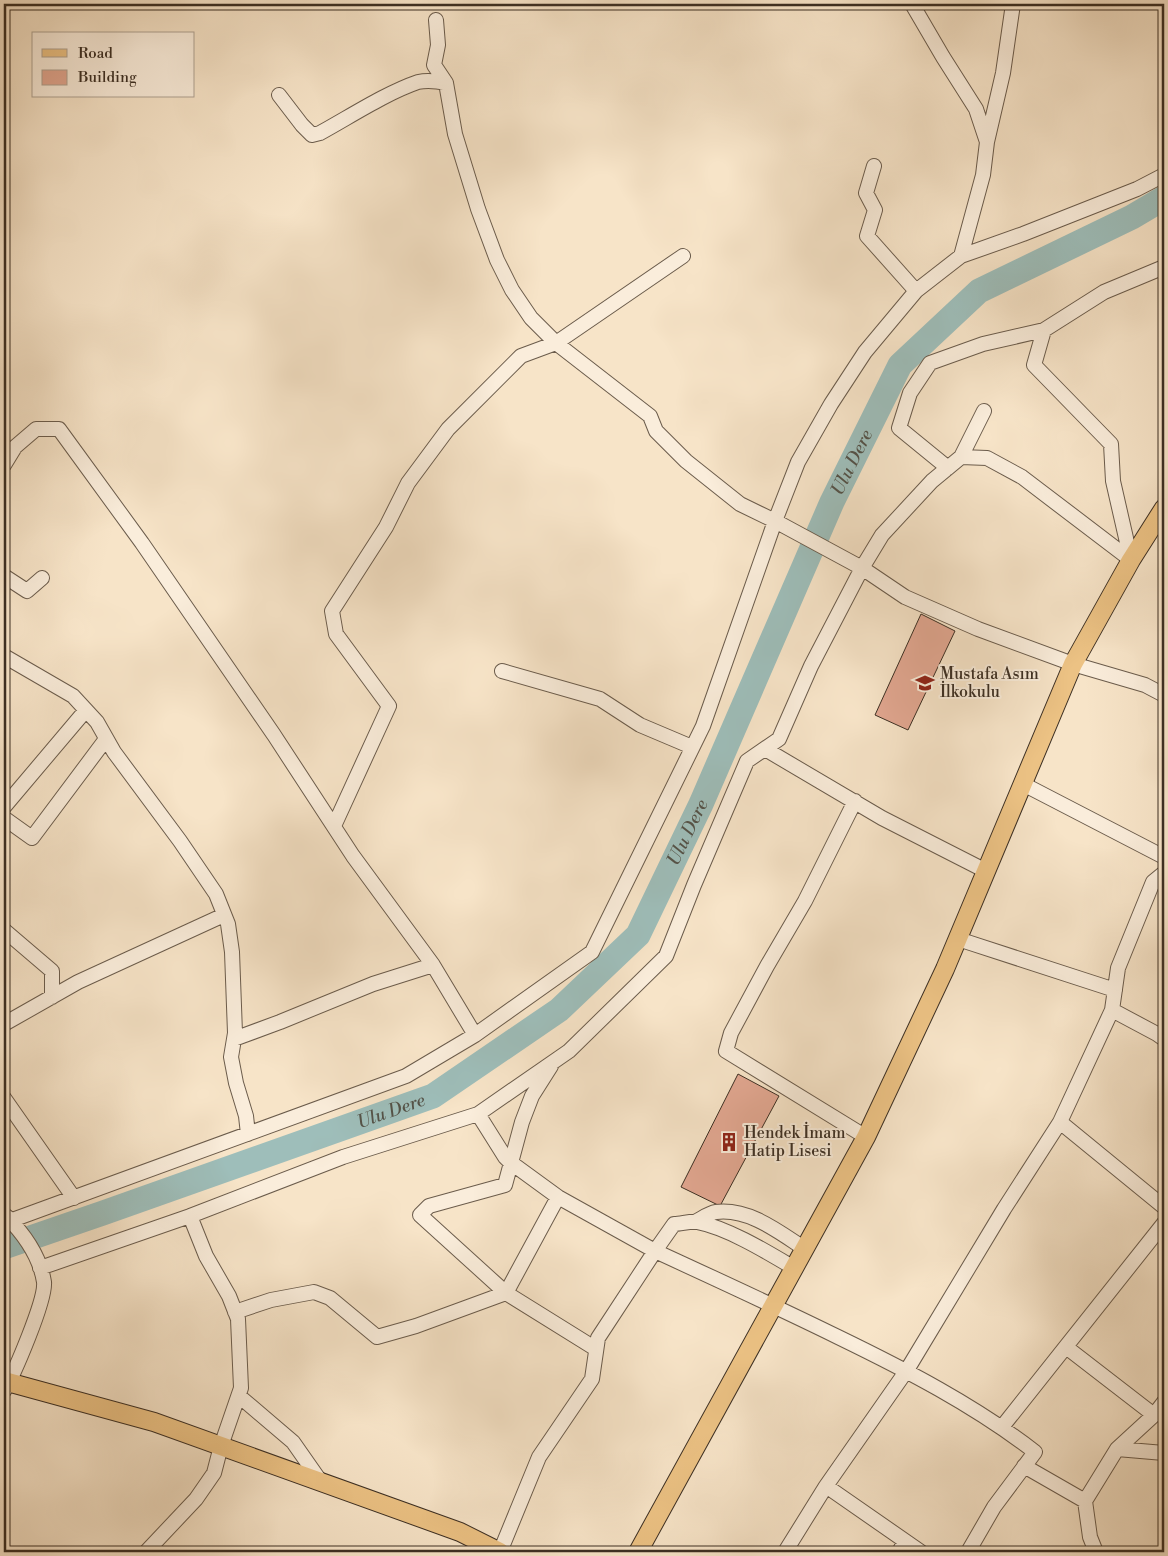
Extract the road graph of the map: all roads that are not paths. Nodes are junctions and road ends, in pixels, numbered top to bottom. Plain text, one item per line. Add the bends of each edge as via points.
1 (912, 4) edge
2 (1013, 4) edge
3 (436, 20) dead end
4 (446, 83) junction
5 (278, 95) dead end
6 (987, 142) junction
7 (874, 166) dead end
8 (1164, 175) edge
9 (683, 256) dead end
10 (961, 256) junction
11 (1164, 267) edge
12 (916, 291) junction
13 (1044, 330) junction
14 (556, 343) junction
15 (984, 411) dead end
16 (961, 457) junction
17 (4, 465) edge
18 (948, 468) junction
19 (1164, 508) edge
20 (775, 521) junction
21 (1130, 560) junction
22 (862, 568) junction
23 (4, 575) edge
24 (42, 578) dead end
25 (4, 656) edge
26 (1073, 664) junction
27 (502, 671) dead end
28 (1164, 695) edge
29 (86, 710) junction
30 (106, 739) junction
31 (692, 747) junction
32 (765, 748) junction
33 (1023, 784) junction
34 (855, 802) junction
35 (4, 807) edge
36 (4, 818) edge
37 (334, 826) junction
38 (1164, 857) edge
39 (986, 871) junction
40 (1164, 873) edge
41 (224, 915) junction
42 (4, 930) edge
43 (958, 939) junction
44 (433, 965) junction
45 (1115, 990) junction
46 (52, 997) junction
47 (1112, 1010) junction
48 (4, 1024) edge
49 (475, 1034) junction
50 (234, 1039) junction
51 (1164, 1039) edge
52 (555, 1061) junction
53 (4, 1098) edge
54 (478, 1114) junction
55 (1060, 1122) junction
56 (248, 1134) junction
57 (866, 1137) junction
58 (510, 1162) junction
59 (558, 1197) junction
60 (74, 1198) junction
61 (1164, 1207) edge
62 (190, 1216) junction
63 (9, 1222) edge
64 (695, 1222) junction
65 (1164, 1223) edge
66 (805, 1248) junction
67 (655, 1251) junction
68 (38, 1262) junction
69 (794, 1268) junction
70 (506, 1293) junction
71 (774, 1306) junction
72 (235, 1312) junction
73 (1066, 1346) junction
74 (596, 1349) junction
75 (907, 1370) junction
76 (5, 1385) edge
77 (239, 1396) junction
78 (1164, 1402) edge
79 (1154, 1414) junction
80 (1002, 1427) junction
81 (221, 1446) junction
82 (1118, 1450) junction
83 (1164, 1453) edge
84 (1024, 1466) junction
85 (321, 1482) junction
86 (826, 1486) junction
87 (1085, 1501) junction
88 (902, 1547) edge
89 (491, 1551) edge
90 (146, 1552) edge
91 (638, 1552) edge
92 (785, 1552) edge
93 (921, 1552) edge
94 (968, 1552) edge
95 (1096, 1552) edge

1 - 6 street via 976,109
2 - 6 street via 1003,73
3 - 4 street via 438,45 434,65
4 - 5 street via 435,80 419,82 312,135
4 - 14 street via 463,165 497,260 531,318
6 - 10 street via 984,175
7 - 12 street via 866,193 875,210 867,236
8 - 10 street via 1136,189
9 - 14 street
10 - 12 street
11 - 13 street via 1104,292
12 - 20 street via 865,352 831,404 798,462
13 - 18 street via 983,344 930,363 910,393 899,428
13 - 21 street via 1034,365 1110,444 1113,481
14 - 20 street via 650,416 656,431 686,461 740,504
14 - 37 street via 521,356 448,429 408,483 386,527 332,611 336,634 389,706
15 - 16 street
16 - 18 street
16 - 21 street via 987,458 1022,477
17 - 37 street via 15,447 36,429 59,429 142,543
18 - 22 street via 882,535
19 - 21 main road
20 - 22 street
20 - 31 street via 703,726
21 - 26 main road
22 - 26 street via 905,597 978,629
22 - 32 street via 811,666 779,739
23 - 24 street via 28,591
25 - 29 street via 72,696
26 - 28 street via 1145,685
26 - 33 main road
27 - 31 street via 600,699 640,725
29 - 30 street
29 - 35 street
30 - 36 street via 32,838
30 - 41 street via 180,840 216,894
31 - 49 street via 592,952
32 - 34 street
32 - 52 street via 747,761 666,956
33 - 38 street
33 - 39 main road
34 - 39 street
34 - 57 street via 805,901 731,1033 726,1051
37 - 44 street
39 - 43 main road
40 - 45 street via 1153,882 1118,968
41 - 46 street
41 - 50 street via 232,952
42 - 46 street via 52,971
43 - 45 street
43 - 57 main road
44 - 49 street
44 - 50 street via 374,984
45 - 47 street
46 - 48 street
47 - 51 street
47 - 55 street
49 - 56 street via 406,1076
50 - 56 street via 231,1057
52 - 54 street
52 - 58 street via 532,1096
53 - 60 street
54 - 58 street
54 - 62 street via 344,1157
55 - 61 street
55 - 75 street
56 - 60 street
57 - 66 main road
58 - 59 street
58 - 70 street via 505,1185 429,1206 420,1215
59 - 67 street
59 - 70 street
60 - 63 street
62 - 68 street
62 - 72 street
63 - 68 street
64 - 66 street via 715,1212 742,1213
64 - 67 street via 674,1224
64 - 69 street via 742,1240
65 - 73 street
66 - 69 main road
67 - 71 street
67 - 74 street via 598,1338
68 - 76 street via 44,1284 37,1312
69 - 71 main road
70 - 72 street via 377,1337 330,1298 314,1292 271,1300
70 - 74 street
71 - 75 street
71 - 91 main road
72 - 77 street via 241,1378
73 - 79 street
73 - 80 street
74 - 89 street via 592,1379 539,1457
75 - 80 street
75 - 86 street
76 - 81 main road via 154,1422
77 - 81 street
77 - 85 street via 293,1442
78 - 79 street
79 - 82 street
80 - 84 street via 1035,1452
81 - 85 main road
81 - 90 street via 214,1473
82 - 83 street
82 - 87 street
84 - 87 street
84 - 94 street via 994,1507
85 - 89 main road via 460,1532
86 - 88 street
86 - 92 street
87 - 95 street
88 - 93 street

